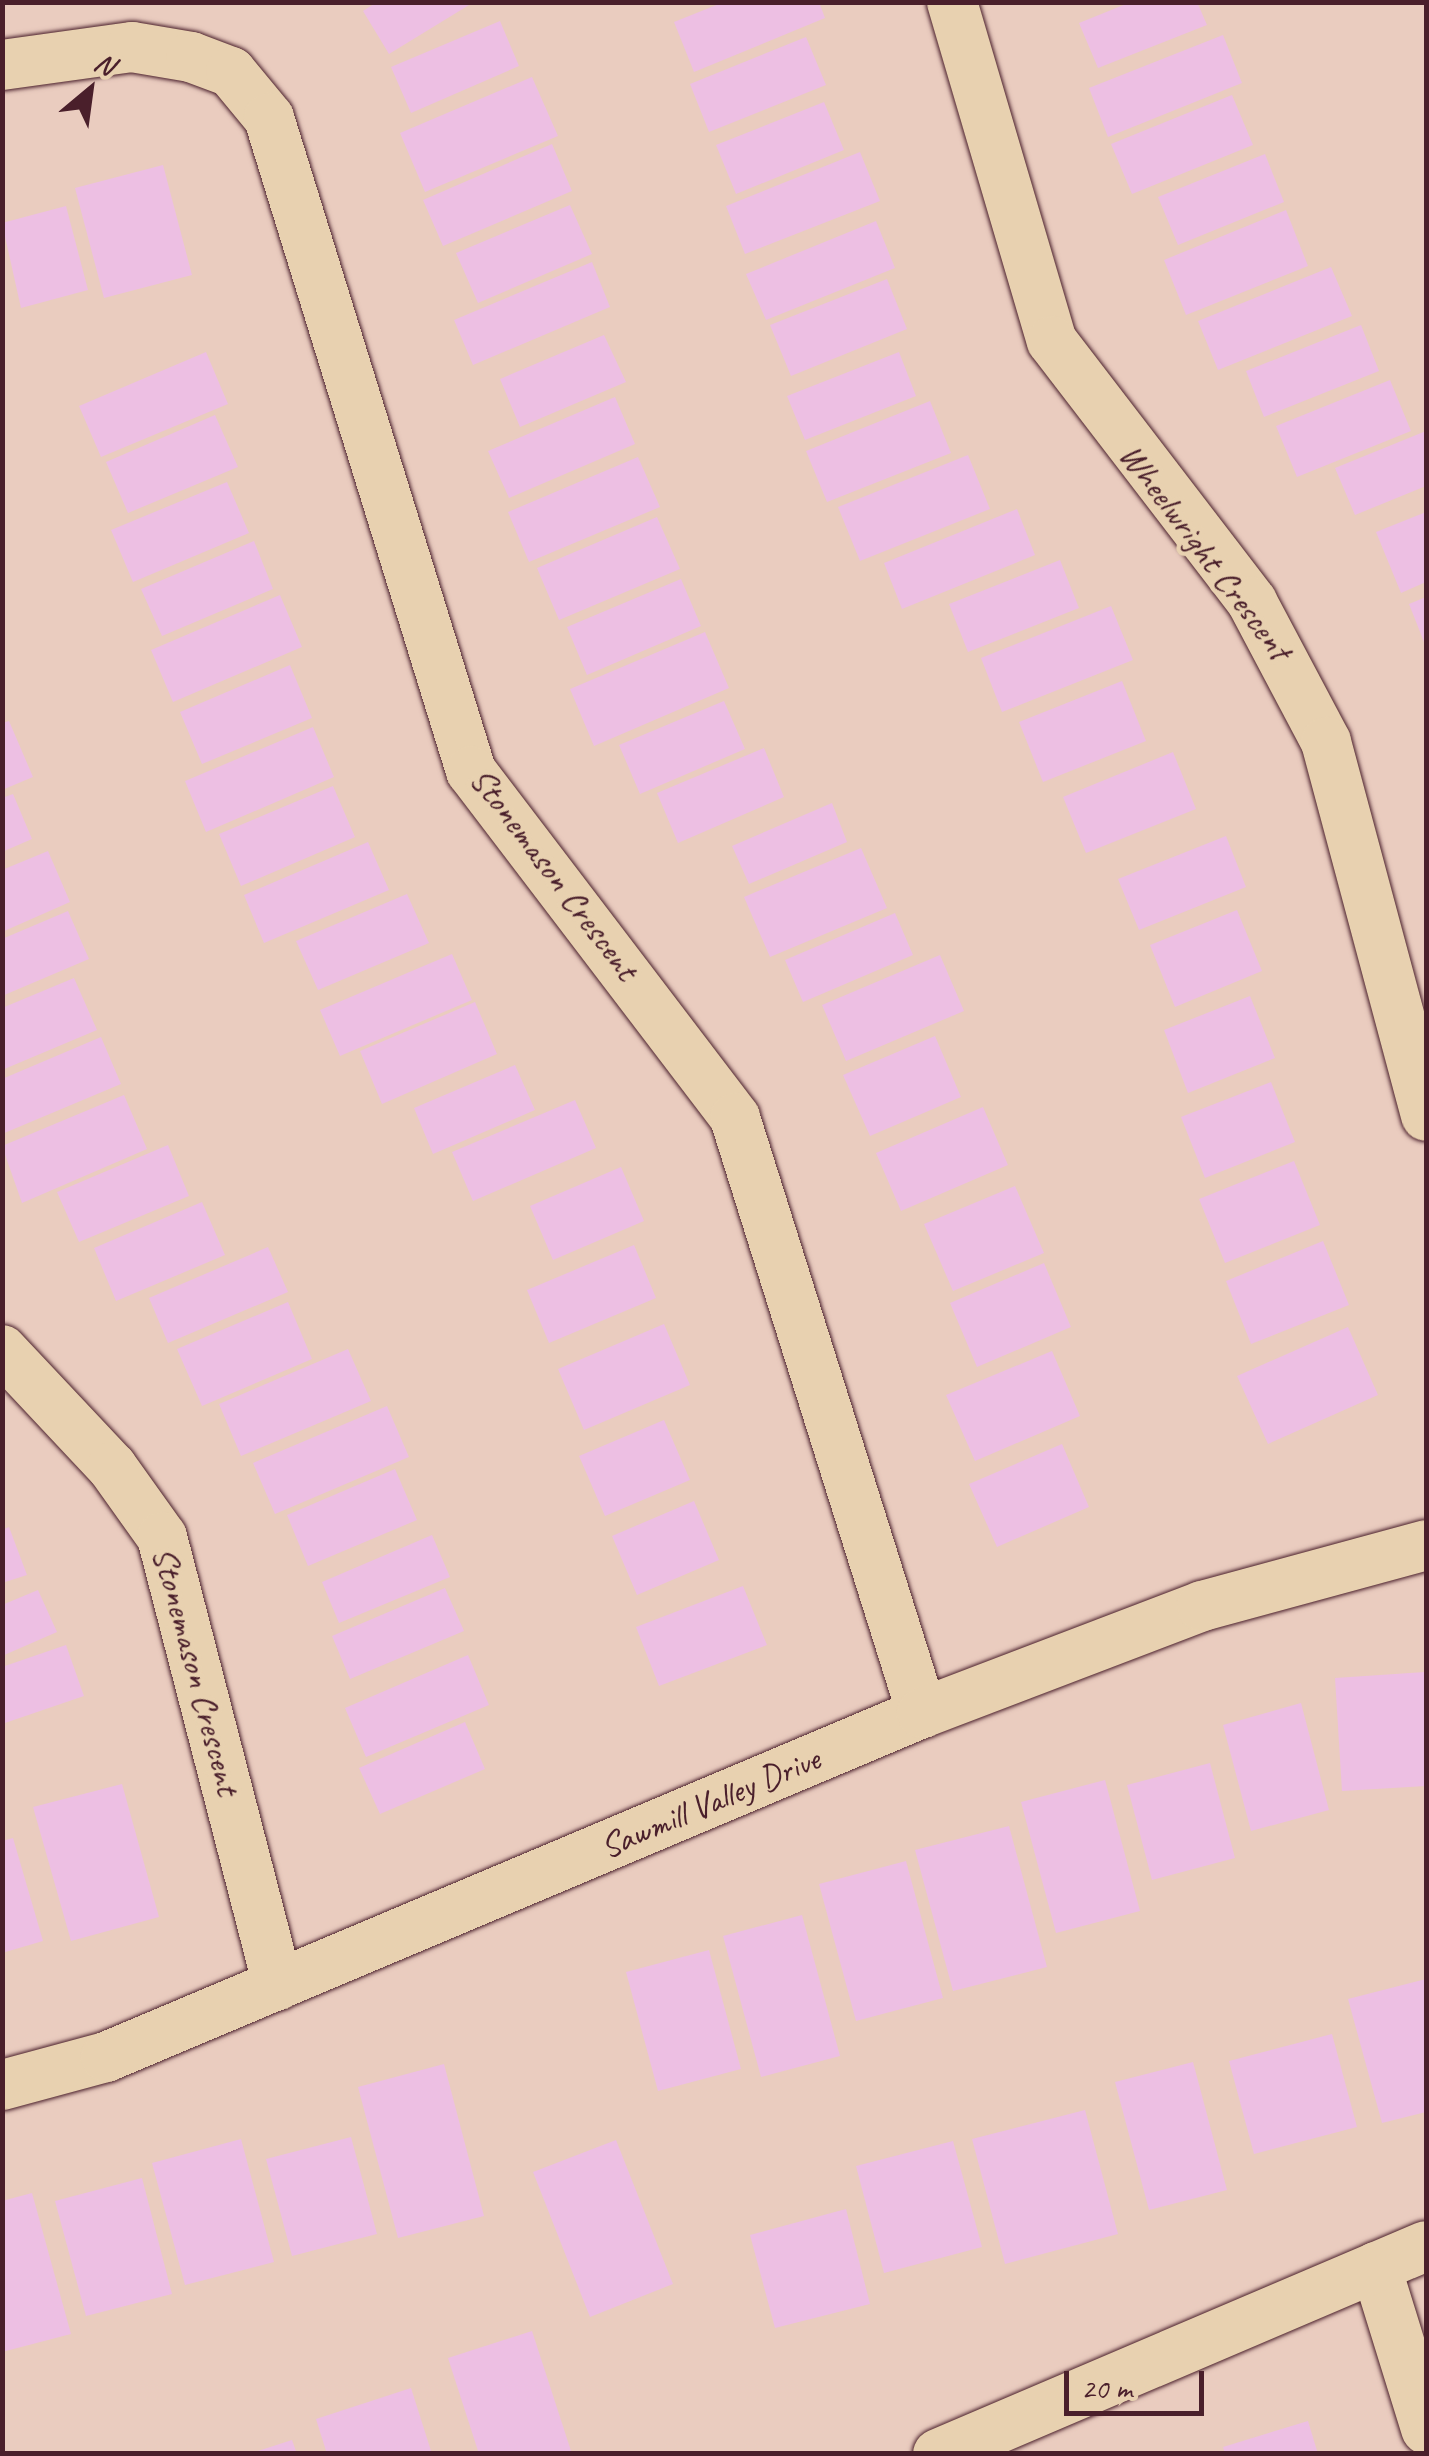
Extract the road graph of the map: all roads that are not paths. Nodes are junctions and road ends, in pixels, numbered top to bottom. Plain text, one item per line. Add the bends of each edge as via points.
1 (952, 2) edge
2 (2, 65) edge
3 (1426, 1116) edge
4 (2, 1350) edge
5 (1426, 1546) edge
6 (922, 1714) junction
7 (278, 1985) junction
8 (2, 2085) edge
9 (1426, 2246) edge
10 (1376, 2267) junction
11 (1426, 2428) edge
12 (938, 2454) edge

1 - 3 street, Wheelwright Crescent via 1052,341 1252,602 1326,742
2 - 6 street, Stonemason Crescent via 132,48 191,57 231,72 269,118 471,771 736,1118
4 - 7 street, Stonemason Crescent via 112,1467 162,1536
5 - 6 street, Sawmill Valley Drive via 1202,1606
6 - 7 street, Sawmill Valley Drive
7 - 8 street, Sawmill Valley Drive via 106,2057
9 - 10 street
10 - 11 street
10 - 12 street

